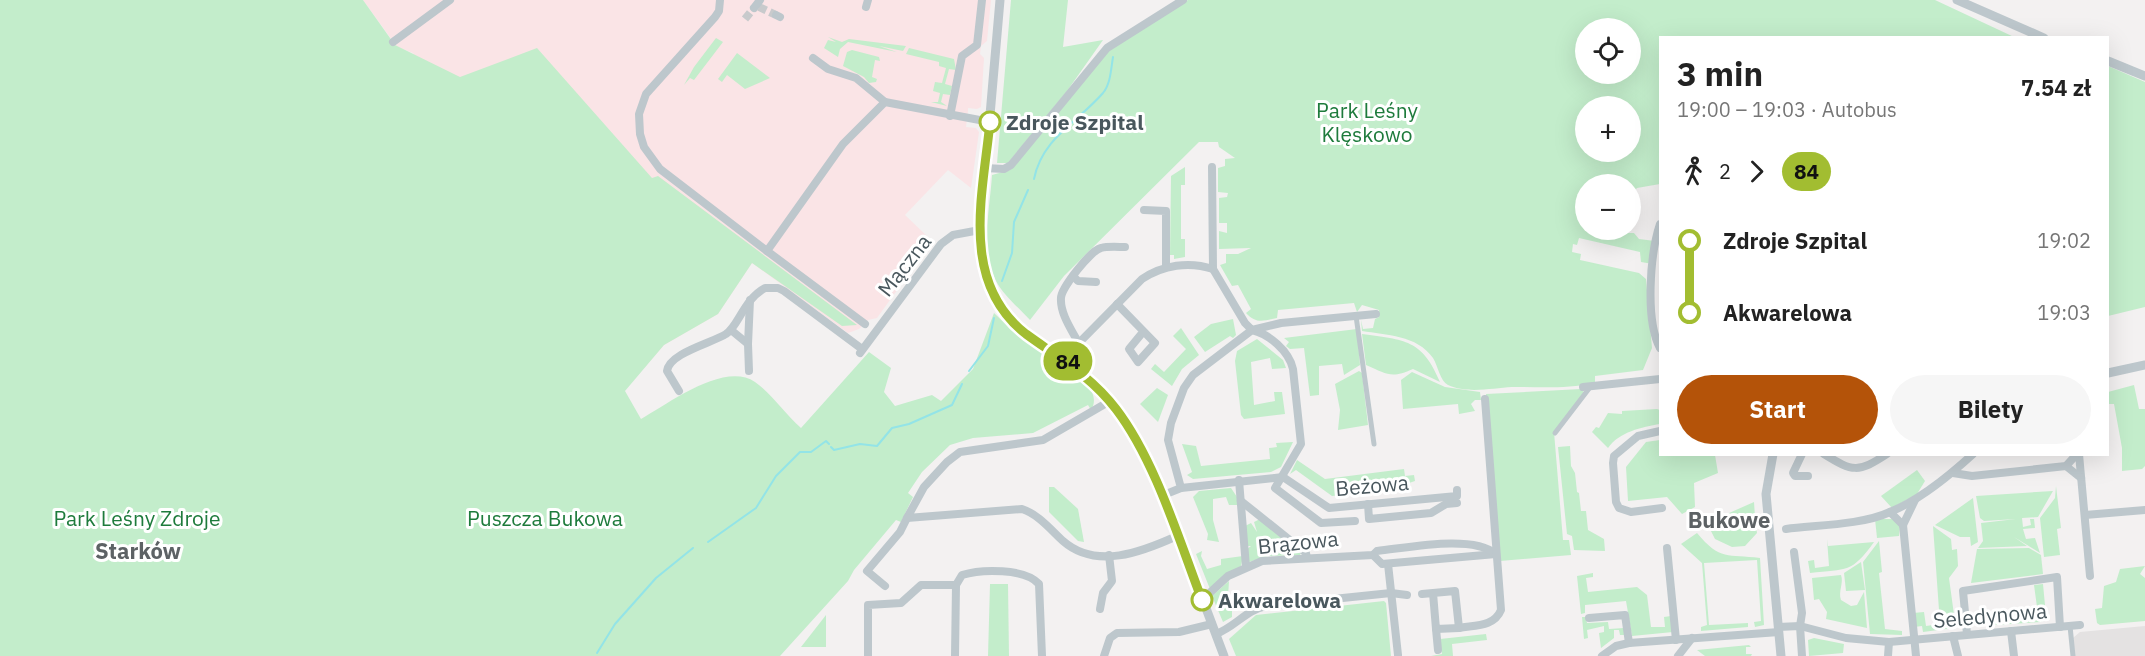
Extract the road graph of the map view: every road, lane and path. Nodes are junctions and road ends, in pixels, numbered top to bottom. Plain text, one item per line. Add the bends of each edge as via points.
1 (450, 0) edge
2 (720, 0) edge
3 (982, 0) edge
4 (1000, 0) edge
5 (1957, 0) edge
6 (1181, 1) edge
7 (2039, 36) edge
8 (393, 42) dead end
9 (813, 58) dead end
10 (2109, 61) edge
11 (2145, 76) edge
12 (885, 102) junction
13 (950, 116) junction
14 (990, 122) junction
15 (1212, 167) dead end
16 (985, 168) junction
17 (1144, 210) dead end
18 (1659, 229) edge
19 (980, 230) junction
20 (1125, 247) dead end
21 (767, 251) junction
22 (1166, 267) junction
23 (1213, 269) junction
24 (1074, 276) junction
25 (1096, 282) dead end
26 (750, 300) junction
27 (1117, 304) junction
28 (1376, 314) dead end
29 (1356, 316) junction
30 (865, 324) dead end
31 (731, 330) junction
32 (1252, 330) junction
33 (1143, 332) dead end
34 (1659, 338) edge
35 (1078, 342) junction
36 (748, 344) junction
37 (1064, 358) junction
38 (2145, 365) edge
39 (749, 371) dead end
40 (2109, 373) edge
41 (1659, 379) edge
42 (1592, 385) junction
43 (1583, 387) dead end
44 (679, 391) dead end
45 (1485, 399) dead end
46 (1110, 401) junction
47 (1659, 431) edge
48 (1555, 433) dead end
49 (1374, 444) dead end
50 (1773, 456) edge
51 (1801, 456) edge
52 (1827, 456) edge
53 (1883, 456) edge
54 (1971, 456) edge
55 (2076, 456) edge
56 (2078, 456) edge
57 (2066, 466) junction
58 (1953, 473) junction
59 (1808, 476) dead end
60 (1283, 477) junction
61 (2082, 478) junction
62 (1239, 480) junction
63 (1181, 488) junction
64 (1457, 490) dead end
65 (1918, 495) junction
66 (1161, 496) junction
67 (1409, 500) junction
68 (1241, 501) junction
69 (1457, 503) dead end
70 (1368, 504) junction
71 (1662, 508) dead end
72 (2145, 510) edge
73 (1890, 512) junction
74 (1410, 515) junction
75 (2085, 515) junction
76 (907, 518) junction
77 (1355, 521) dead end
78 (1903, 525) junction
79 (1785, 529) dead end
80 (1178, 536) junction
81 (1667, 548) dead end
82 (1399, 549) junction
83 (1794, 552) dead end
84 (1496, 554) junction
85 (1109, 555) junction
86 (1373, 555) junction
87 (1307, 558) junction
88 (1389, 564) junction
89 (1246, 567) junction
90 (2090, 576) dead end
91 (956, 585) junction
92 (885, 586) dead end
93 (1433, 593) junction
94 (1390, 594) junction
95 (1422, 594) dead end
96 (1407, 596) dead end
97 (1202, 600) junction
98 (1100, 609) dead end
99 (1589, 618) dead end
100 (1212, 624) junction
101 (2080, 625) dead end
102 (1800, 626) junction
103 (2070, 626) junction
104 (1459, 627) junction
105 (2060, 627) junction
106 (1436, 630) junction
107 (1779, 630) junction
108 (2011, 632) junction
109 (1216, 634) junction
110 (1967, 634) junction
111 (1953, 636) junction
112 (1692, 638) junction
113 (1676, 640) junction
114 (1914, 641) junction
115 (1889, 642) junction
116 (1629, 643) junction
117 (1438, 650) dead end
118 (1398, 655) edge
119 (868, 656) edge
120 (955, 656) edge
121 (1042, 656) edge
122 (1104, 656) edge
123 (1224, 656) edge
124 (1602, 656) edge
125 (1678, 656) edge
126 (1781, 656) edge
127 (1802, 656) edge
128 (1888, 656) edge
129 (1916, 656) edge
130 (1958, 656) edge
131 (2014, 656) edge
132 (2073, 656) edge

1 - 8 street
2 - 21 street via 719,12 646,94 639,114 640,134 660,169
3 - 13 street via 978,50 962,56
4 - 14 street
5 - 7 street
6 - 16 street via 1107,48 1011,165 1004,169
9 - 12 street via 828,69 856,78
10 - 11 street
12 - 13 street
12 - 21 street via 843,144
13 - 14 street
14 - 16 street
15 - 23 street
16 - 19 street
17 - 22 street via 1166,211
18 - 34 street via 1652,304
19 - 26 street, Mączna via 953,235 941,244 861,351 778,288 765,288
19 - 37 street via 983,269 1001,308 1027,334
20 - 24 street via 1100,248
21 - 30 street
22 - 23 street
22 - 27 street via 1142,279
23 - 32 street
24 - 25 street via 1078,281
24 - 35 street via 1060,300
26 - 31 street
26 - 36 street
27 - 33 street
27 - 35 street
28 - 29 street
29 - 32 street via 1281,323
29 - 49 street
31 - 36 street
31 - 44 street via 669,365 667,371
32 - 60 street via 1267,335 1292,363 1301,444
32 - 63 street via 1193,375 1184,388 1168,440
35 - 37 street
36 - 39 street
37 - 46 street
38 - 40 street
41 - 42 street
42 - 43 street
42 - 48 street
45 - 84 street
46 - 66 street via 1134,438
46 - 76 street via 1042,440 960,452 924,487
47 - 71 street via 1633,440 1614,456 1613,463 1619,508 1631,512
50 - 107 street via 1766,494
51 - 59 street via 1793,473
52 - 53 street via 1846,468 1859,469
54 - 58 street
55 - 57 street
56 - 61 street
57 - 58 street via 1972,476
57 - 61 street
58 - 65 street
60 - 62 street
60 - 70 street, Beżowa via 1325,507
60 - 77 street via 1275,488 1321,524
61 - 75 street
62 - 63 street
62 - 68 street
63 - 66 street
64 - 67 street, Beżowa via 1457,496
65 - 73 street
65 - 78 street
66 - 80 street
67 - 70 street, Beżowa
67 - 74 street
68 - 87 street via 1306,553
68 - 89 street
69 - 74 street via 1446,504 1431,513
70 - 74 street via 1369,519
72 - 75 street
73 - 78 street
73 - 79 street via 1874,518
75 - 90 street
76 - 85 street via 1023,509 1072,549 1086,555
76 - 92 street via 867,571
78 - 114 street, Seledynowa
80 - 85 street via 1144,550
80 - 97 street
81 - 113 street
82 - 84 street, Brązowa via 1477,545
82 - 86 street, Brązowa
82 - 88 street
83 - 102 street via 1802,613
84 - 88 street
84 - 104 street via 1502,610 1497,619 1486,624
85 - 98 street via 1114,582 1103,593
86 - 87 street, Brązowa
86 - 88 street via 1379,563
87 - 89 street, Brązowa via 1280,558
88 - 94 street
89 - 97 street, Brązowa via 1228,576
91 - 119 street via 921,585 901,603 868,605
91 - 120 street
91 - 121 street via 962,574 970,573 1017,574 1036,581 1041,592
93 - 95 street
93 - 104 street via 1455,591
93 - 106 street
94 - 96 street
94 - 109 street via 1255,608
94 - 118 street
97 - 100 street
99 - 116 street via 1625,615
100 - 109 street
100 - 122 street via 1179,632 1117,633 1110,638
101 - 103 street, Seledynowa
102 - 107 street, Seledynowa
102 - 115 street, Seledynowa via 1846,638
102 - 127 street
103 - 105 street, Seledynowa
103 - 132 street, Seledynowa
104 - 106 street
105 - 108 street, Seledynowa
105 - 110 street via 2057,577 1963,591
106 - 117 street
107 - 112 street, Seledynowa
107 - 126 street
108 - 110 street, Seledynowa
108 - 131 street
109 - 123 street
110 - 111 street, Seledynowa
111 - 114 street, Seledynowa
111 - 130 street
112 - 113 street, Seledynowa
112 - 125 street
113 - 116 street, Seledynowa
114 - 115 street, Seledynowa
114 - 129 street, Seledynowa
115 - 128 street
116 - 124 street

